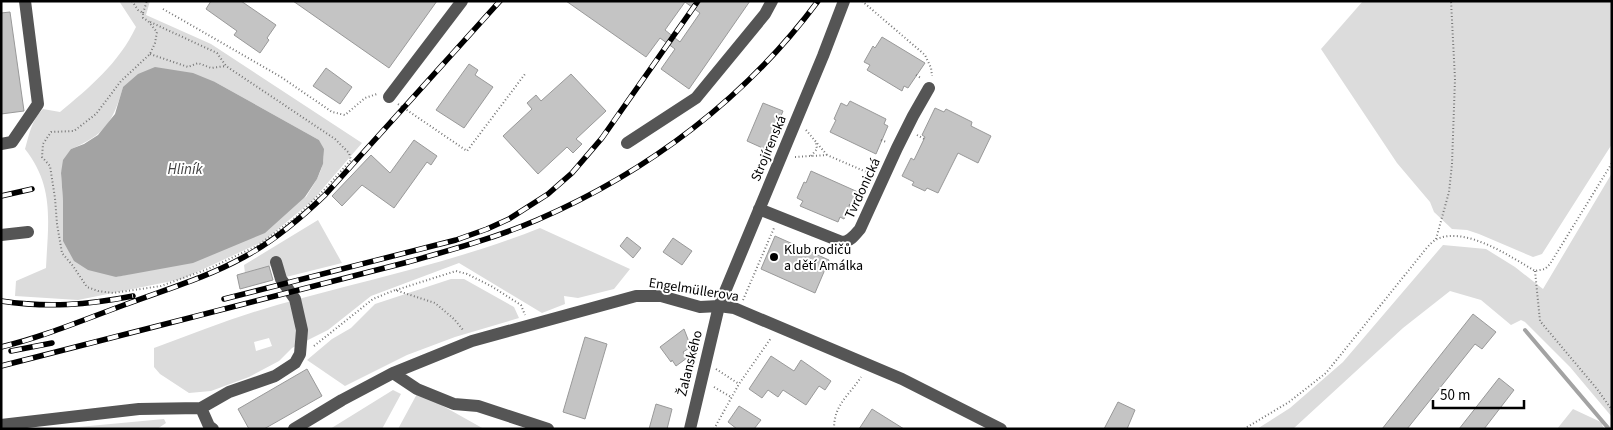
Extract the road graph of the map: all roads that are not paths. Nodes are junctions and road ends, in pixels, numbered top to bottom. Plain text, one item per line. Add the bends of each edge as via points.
1 (25, 1) edge
2 (462, 1) edge
3 (772, 1) edge
4 (844, 1) edge
5 (931, 83) road end
6 (389, 97) road end
7 (627, 142) dead end
8 (1, 144) edge
9 (760, 208) junction
10 (28, 232) dead end
11 (1, 235) edge
12 (276, 262) dead end
13 (719, 306) junction
14 (393, 373) junction
15 (201, 408) junction
16 (1, 425) edge
17 (213, 429) edge
18 (294, 429) edge
19 (548, 429) edge
20 (690, 429) edge
21 (1001, 429) edge

1 - 8 street via 38,104 12,142
2 - 6 street
3 - 7 street via 765,14 696,98
4 - 9 street, Strojírenská
5 - 9 street, Tvrdonická via 860,229 846,242
9 - 13 street, Strojírenská
10 - 11 street
12 - 15 street via 281,279 295,299 302,330 300,354 295,363 275,376 229,392
13 - 14 street, Engelmüllerova via 700,307 661,296 636,296 472,341
13 - 20 street, Žalanského
13 - 21 street, Engelmüllerova via 734,308 902,379
14 - 18 street, Engelmüllerova
14 - 19 street via 417,389 454,404 478,406
15 - 16 street via 139,409
15 - 17 street

